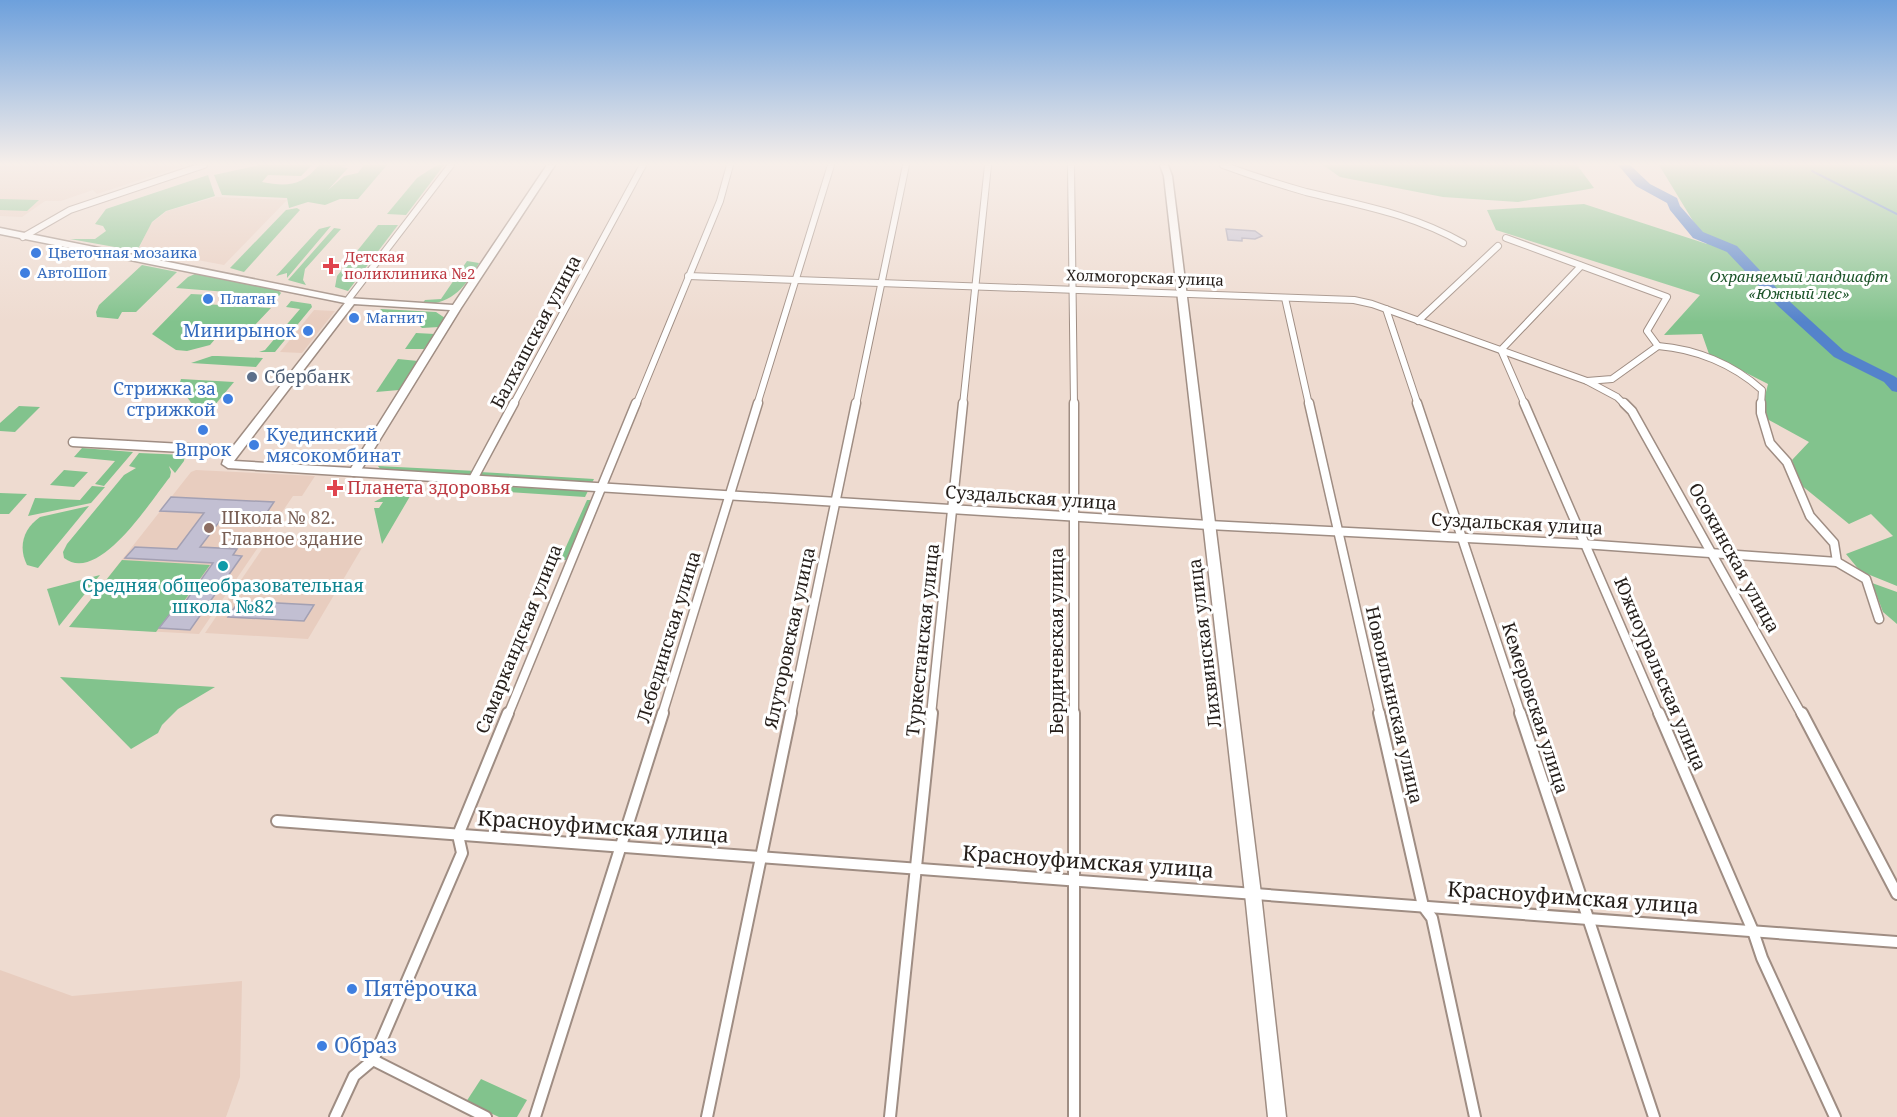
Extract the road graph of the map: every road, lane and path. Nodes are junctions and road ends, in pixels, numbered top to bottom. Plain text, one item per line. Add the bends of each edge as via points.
1 (58, 217) edge
2 (412, 217) edge
3 (516, 217) edge
4 (616, 217) edge
5 (713, 217) edge
6 (814, 217) edge
7 (895, 217) edge
8 (983, 217) edge
9 (1072, 217) edge
10 (1173, 217) edge
11 (1412, 217) edge
12 (0, 231) edge
13 (23, 237) junction
14 (1506, 238) dead end
15 (1464, 243) dead end
16 (1498, 246) dead end
17 (1581, 266) junction
18 (688, 276) junction
19 (794, 280) junction
20 (881, 283) junction
21 (977, 286) junction
22 (1074, 290) junction
23 (1181, 294) junction
24 (1285, 298) junction
25 (349, 301) junction
26 (456, 308) junction
27 (1386, 309) junction
28 (1418, 321) junction
29 (1658, 346) junction
30 (1501, 350) junction
31 (1587, 381) junction
32 (73, 442) dead end
33 (230, 458) junction
34 (354, 472) junction
35 (472, 481) junction
36 (600, 489) junction
37 (730, 496) junction
38 (835, 503) junction
39 (952, 509) junction
40 (1074, 517) junction
41 (1209, 525) junction
42 (1338, 531) junction
43 (1461, 537) junction
44 (1583, 543) junction
45 (1714, 555) junction
46 (1837, 562) junction
47 (1879, 619) dead end
48 (277, 821) dead end
49 (458, 835) junction
50 (621, 847) junction
51 (761, 858) junction
52 (916, 868) junction
53 (1074, 881) junction
54 (1253, 894) junction
55 (1897, 894) edge
56 (1423, 906) junction
57 (1588, 919) junction
58 (1753, 931) junction
59 (1897, 942) edge
60 (373, 1060) junction
61 (335, 1117) edge
62 (486, 1117) edge
63 (535, 1117) edge
64 (707, 1117) edge
65 (890, 1117) edge
66 (1074, 1117) edge
67 (1277, 1117) edge
68 (1475, 1117) edge
69 (1654, 1117) edge
70 (1835, 1117) edge

1 - 13 street
2 - 25 street
3 - 26 main road
4 - 35 street, Балхашская улица
5 - 18 street, Самаркандская улица
6 - 19 street, Лебединская улица
7 - 20 street, Ялуторовская улица
8 - 21 street, Туркестанская улица
9 - 22 street, Бердичевская улица
10 - 23 main road, Лихвинская улица
11 - 15 street
12 - 13 main road
13 - 25 main road
14 - 17 street
16 - 28 street
17 - 29 street via 1667,297 1647,331
17 - 30 street
18 - 19 street, Холмогорская улица
18 - 36 street, Самаркандская улица
19 - 20 street, Холмогорская улица
19 - 37 street, Лебединская улица
20 - 21 street, Холмогорская улица
20 - 38 street, Ялуторовская улица
21 - 22 street, Холмогорская улица
21 - 39 street, Туркестанская улица
22 - 23 street, Холмогорская улица
22 - 40 street, Бердичевская улица
23 - 24 street, Холмогорская улица
23 - 41 main road, Лихвинская улица
24 - 27 street, Холмогорская улица via 1354,300
24 - 42 street, Новоильинская улица
25 - 26 main road
25 - 33 main road
26 - 34 main road
27 - 28 street, Холмогорская улица
27 - 43 street, Кемеровская улица
28 - 30 street, Холмогорская улица
29 - 31 street via 1612,379
29 - 46 street via 1714,360 1749,377 1762,390 1761,413 1770,443 1787,462 1810,516 1834,543
30 - 31 street, Холмогорская улица
30 - 44 street, Южноуральская улица
31 - 45 street, Осокинская улица via 1617,397 1632,411
32 - 33 street via 219,450
33 - 34 main road, Суздальская улица via 228,464 234,465
34 - 35 street, Суздальская улица
35 - 36 street, Суздальская улица
36 - 37 street, Суздальская улица
36 - 49 street, Самаркандская улица
37 - 38 street, Суздальская улица
37 - 50 street, Лебединская улица
38 - 39 street, Суздальская улица
38 - 51 street, Ялуторовская улица
39 - 40 street, Суздальская улица
39 - 52 street, Туркестанская улица
40 - 41 street, Суздальская улица
40 - 53 street, Бердичевская улица
41 - 42 street, Суздальская улица
41 - 54 main road, Лихвинская улица
42 - 43 street, Суздальская улица
42 - 56 street, Новоильинская улица
43 - 44 street, Суздальская улица
43 - 57 street, Кемеровская улица
44 - 45 street, Суздальская улица
44 - 58 street, Южноуральская улица
45 - 46 street, Суздальская улица
45 - 55 street, Осокинская улица
46 - 47 street via 1866,579
48 - 49 street, Красноуфимская улица
49 - 50 street, Красноуфимская улица
49 - 60 street, Самаркандская улица via 462,853
50 - 51 street, Красноуфимская улица
50 - 63 street, Лебединская улица
51 - 52 street, Красноуфимская улица
51 - 64 street, Ялуторовская улица
52 - 53 street, Красноуфимская улица
52 - 65 street, Туркестанская улица
53 - 54 street, Красноуфимская улица
53 - 66 street, Бердичевская улица
54 - 56 street, Красноуфимская улица
54 - 67 main road, Лихвинская улица
56 - 57 street, Красноуфимская улица
56 - 68 street, Новоильинская улица via 1432,918
57 - 58 street, Красноуфимская улица
57 - 69 street, Кемеровская улица
58 - 59 street, Красноуфимская улица
58 - 70 street, Южноуральская улица
60 - 61 street, Самаркандская улица via 354,1076
60 - 62 street

